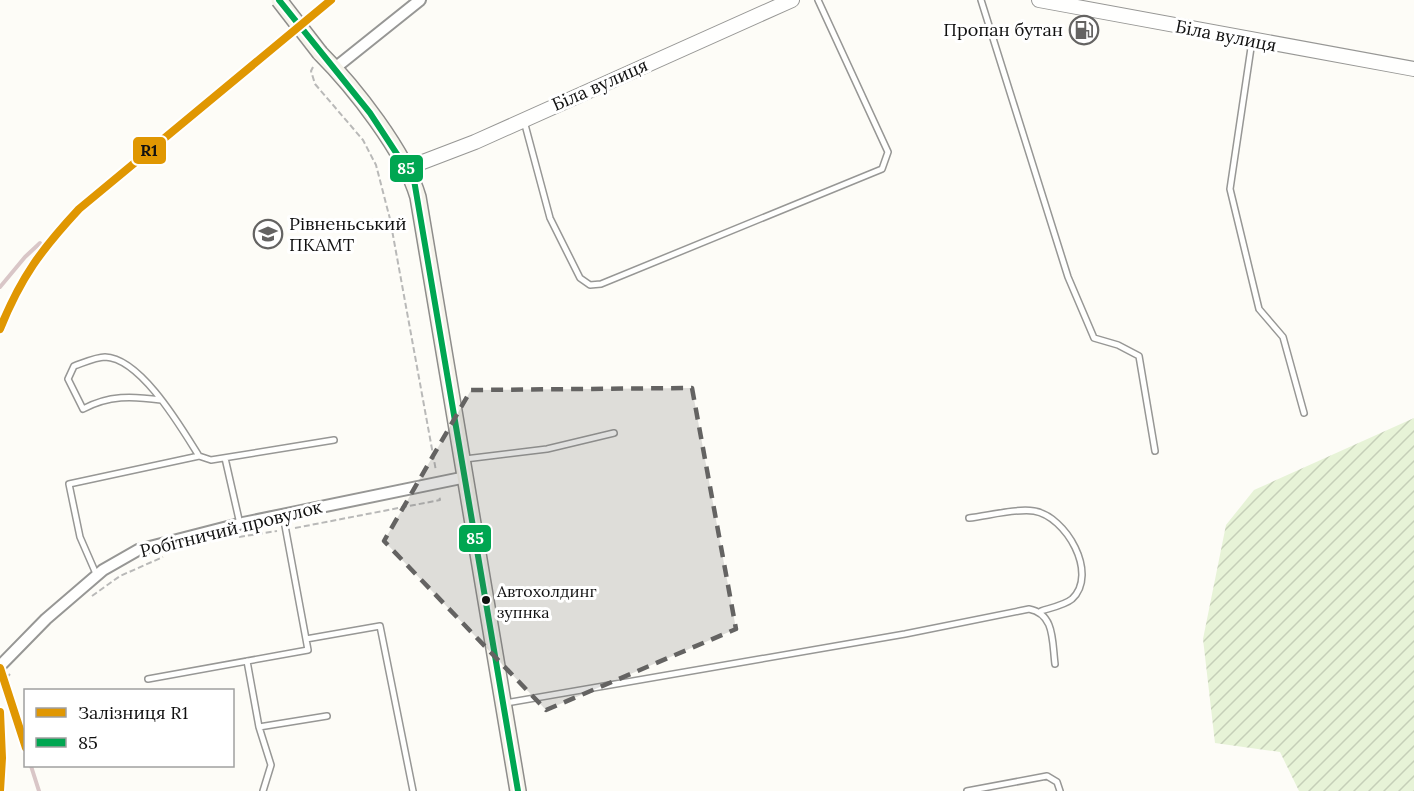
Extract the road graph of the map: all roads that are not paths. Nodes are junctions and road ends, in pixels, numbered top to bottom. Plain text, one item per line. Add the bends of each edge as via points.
1 (279, 0) edge
2 (420, 0) edge
3 (792, 0) edge
4 (818, 0) edge
5 (981, 0) edge
6 (1039, 0) edge
7 (1252, 41) junction
8 (335, 68) junction
9 (1414, 69) edge
10 (524, 120) junction
11 (407, 168) junction
12 (160, 400) junction
13 (1304, 413) dead end
14 (614, 433) dead end
15 (334, 440) dead end
16 (1155, 451) dead end
17 (200, 456) junction
18 (225, 458) junction
19 (463, 459) junction
20 (466, 477) junction
21 (283, 515) junction
22 (969, 518) dead end
23 (240, 524) junction
24 (97, 576) junction
25 (1041, 611) junction
26 (306, 639) junction
27 (247, 662) junction
28 (1055, 664) dead end
29 (0, 666) edge
30 (148, 679) dead end
31 (504, 703) junction
32 (327, 716) dead end
33 (259, 728) junction
34 (515, 790) edge
35 (263, 791) edge
36 (413, 791) edge
37 (967, 791) edge
38 (1060, 791) edge

1 - 8 main road, bridge
2 - 8 street
3 - 10 street, Біла вулиця
4 - 10 lane via 888,152 882,169 611,280 590,285 580,278 550,218
5 - 16 lane via 1068,277 1094,338 1139,356
6 - 7 street, Біла вулиця
7 - 9 street, Біла вулиця
7 - 13 lane via 1230,189 1259,309 1283,337
8 - 11 main road
10 - 11 street, Біла вулиця
11 - 19 main road via 418,197
12 - 12 lane via 124,362 105,357 74,366 68,379 83,409 101,399
12 - 17 lane
14 - 19 lane via 547,449
15 - 18 lane
17 - 18 lane via 211,460
17 - 24 lane via 69,484 80,537
18 - 23 lane
19 - 20 main road
20 - 21 street, Робітничий провулок
20 - 31 main road
21 - 23 street, Робітничий провулок
21 - 26 lane
22 - 25 lane via 1033,511 1054,518 1069,534 1080,561 1080,586 1071,600
23 - 24 street, Робітничий провулок via 138,550
24 - 29 street, Робітничий провулок via 46,619
25 - 28 lane via 1048,619
25 - 31 lane via 1029,609
26 - 27 lane via 308,650
26 - 36 lane via 380,626
27 - 30 lane
27 - 33 lane
31 - 34 main road
32 - 33 lane
33 - 35 lane via 271,765
37 - 38 lane via 1047,776 1058,782

